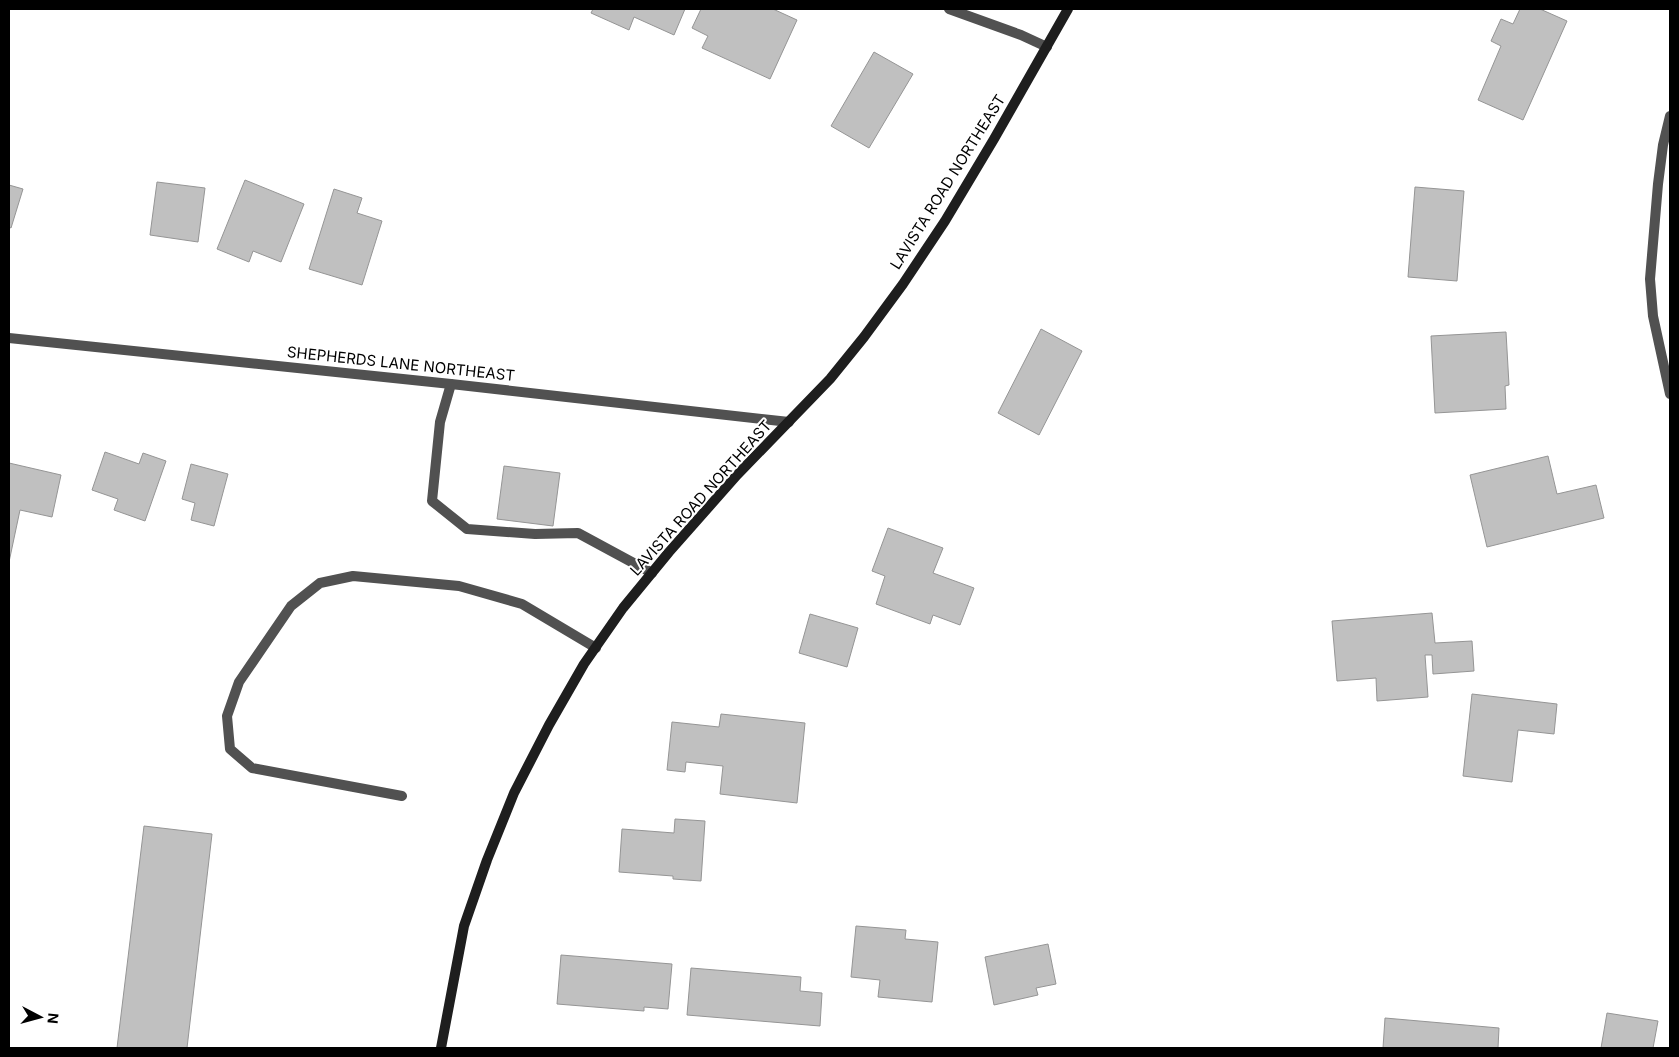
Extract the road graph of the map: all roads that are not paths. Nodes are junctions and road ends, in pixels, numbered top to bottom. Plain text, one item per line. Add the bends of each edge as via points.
1 (949, 9) edge
2 (1068, 9) edge
3 (1047, 47) junction
4 (1670, 116) edge
5 (9, 338) edge
6 (451, 384) junction
7 (1670, 394) edge
8 (789, 422) junction
9 (652, 572) junction
10 (596, 648) junction
11 (402, 796) dead end
12 (441, 1048) edge

1 - 3 street
2 - 3 main road, LAVISTA ROAD NORTHEAST
3 - 8 main road, LAVISTA ROAD NORTHEAST via 945,221 903,284 830,379
4 - 7 street via 1658,184 1650,279 1653,316
5 - 6 street, SHEPHERDS LANE NORTHEAST
6 - 8 street, SHEPHERDS LANE NORTHEAST
6 - 9 street via 440,422 432,501 467,529 535,534 578,533
8 - 9 main road, LAVISTA ROAD NORTHEAST via 737,475
9 - 10 main road, LAVISTA ROAD NORTHEAST
10 - 11 street via 522,604 459,586 353,576 320,583 291,606 239,682 228,716 230,749 252,768
10 - 12 main road, LAVISTA ROAD NORTHEAST via 549,725 514,793 487,860 464,926

